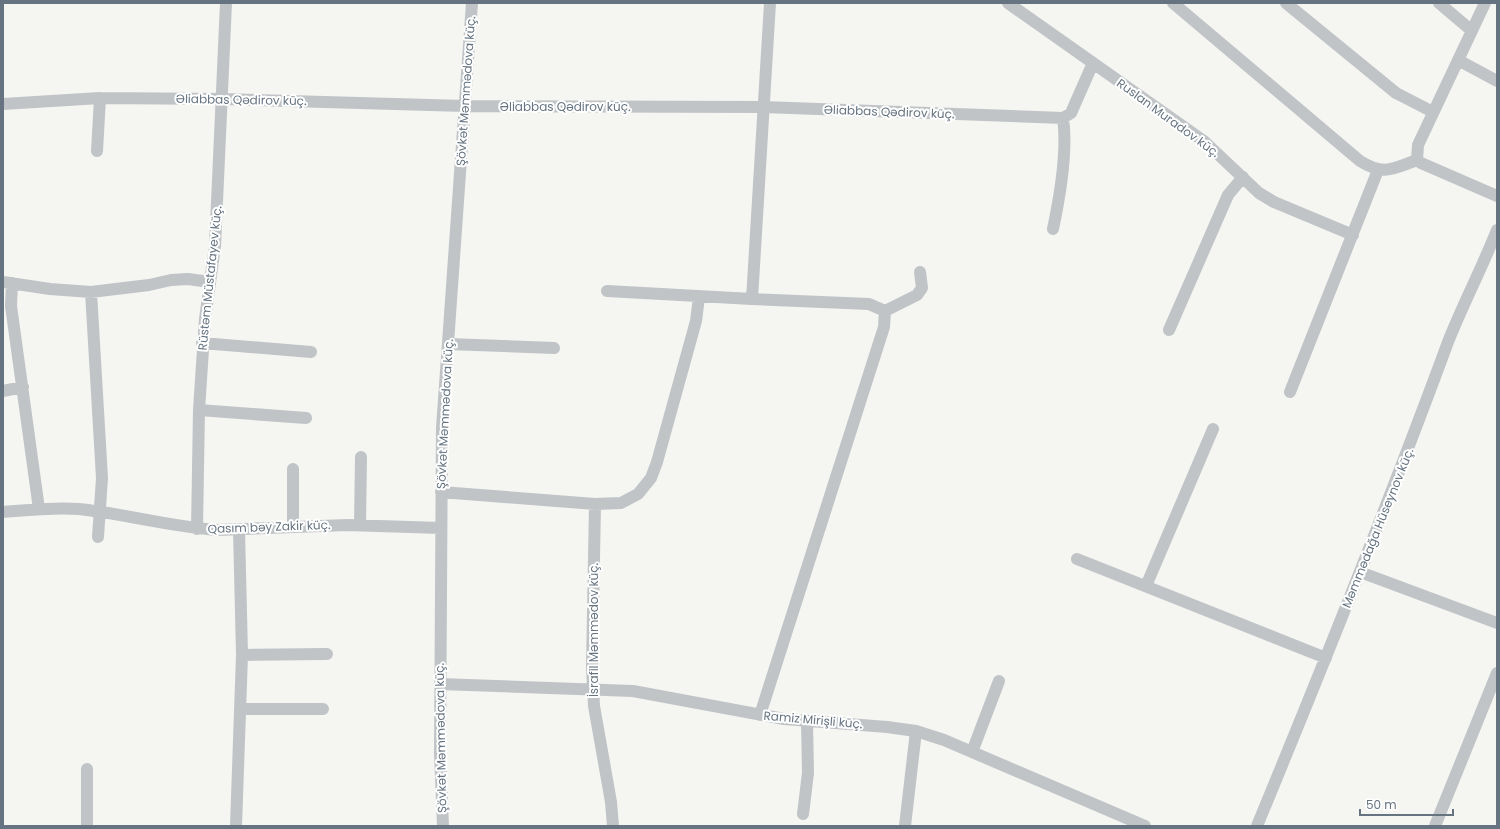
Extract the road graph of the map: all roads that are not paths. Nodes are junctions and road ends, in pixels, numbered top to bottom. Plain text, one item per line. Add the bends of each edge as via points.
1 (226, 3) edge
2 (472, 3) edge
3 (770, 3) edge
4 (1008, 3) edge
5 (1173, 3) edge
6 (1286, 3) edge
7 (1439, 3) edge
8 (1485, 3) edge
9 (1472, 31) junction
10 (1458, 60) junction
11 (1093, 64) junction
12 (1497, 81) edge
13 (100, 98) junction
14 (222, 99) junction
15 (3, 104) edge
16 (465, 106) junction
17 (763, 107) junction
18 (1433, 112) junction
19 (1063, 118) junction
20 (97, 151) dead end
21 (1417, 160) junction
22 (1378, 170) junction
23 (1243, 177) junction
24 (1497, 196) edge
25 (1053, 229) dead end
26 (1497, 230) edge
27 (1353, 235) junction
28 (920, 272) dead end
29 (210, 282) junction
30 (8, 283) edge
31 (607, 291) dead end
32 (91, 292) junction
33 (699, 297) junction
34 (752, 299) junction
35 (885, 311) junction
36 (1169, 330) dead end
37 (202, 343) junction
38 (448, 344) junction
39 (554, 348) dead end
40 (311, 352) dead end
41 (23, 387) junction
42 (3, 391) edge
43 (1290, 392) dead end
44 (199, 410) junction
45 (306, 418) dead end
46 (1213, 429) dead end
47 (362, 457) dead end
48 (293, 469) dead end
49 (441, 492) junction
50 (595, 504) junction
51 (39, 509) junction
52 (3, 512) edge
53 (100, 512) junction
54 (360, 525) junction
55 (293, 527) junction
56 (197, 528) junction
57 (441, 528) junction
58 (239, 529) junction
59 (98, 537) dead end
60 (1077, 559) dead end
61 (1360, 572) junction
62 (1146, 586) junction
63 (1497, 623) edge
64 (327, 654) dead end
65 (242, 655) junction
66 (1326, 658) junction
67 (1497, 673) edge
68 (999, 681) dead end
69 (440, 684) junction
70 (593, 689) junction
71 (241, 709) junction
72 (323, 709) dead end
73 (760, 715) junction
74 (807, 722) junction
75 (916, 731) junction
76 (972, 752) junction
77 (87, 768) dead end
78 (803, 814) dead end
79 (87, 826) edge
80 (236, 826) edge
81 (443, 826) edge
82 (613, 826) edge
83 (905, 826) edge
84 (1145, 826) edge
85 (1257, 826) edge
86 (1435, 826) edge

1 - 14 street, Rüstəm Müstafayev küç.
2 - 16 street, Şövkət Məmmədova küç.
3 - 17 street
4 - 11 street, Ruslan Muradov küç.
5 - 22 street via 1360,161
6 - 18 street via 1396,93
7 - 9 street
8 - 9 street
9 - 10 street
10 - 12 street
10 - 18 street
11 - 19 street via 1071,113
11 - 23 street, Ruslan Muradov küç. via 1205,142
13 - 14 street, Əliabbas Qədirov küç.
13 - 15 street, Əliabbas Qədirov küç.
13 - 20 street
14 - 16 street, Əliabbas Qədirov küç.
14 - 29 street, Rüstəm Müstafayev küç. via 215,246
16 - 17 street, Əliabbas Qədirov küç.
16 - 38 street, Şövkət Məmmədova küç.
17 - 19 street, Əliabbas Qədirov küç.
17 - 34 street
18 - 21 street via 1418,145
19 - 25 street via 1065,131 1061,194
21 - 22 street via 1395,168
21 - 24 street
22 - 27 street
23 - 27 street, Ruslan Muradov küç. via 1259,193 1274,202
23 - 36 street via 1228,195
26 - 61 street, Məmmədağa Hüseynov küç. via 1449,341
27 - 43 street
28 - 35 street via 922,288 917,295
29 - 32 street via 171,280
29 - 37 street, Rüstəm Müstafayev küç.
30 - 32 street
30 - 41 street
31 - 33 street
32 - 53 street via 102,478
33 - 34 street
33 - 50 street via 696,321 651,478 638,494 621,503
34 - 35 street via 869,304
35 - 73 street via 884,326
37 - 40 street
37 - 44 street, Rüstəm Müstafayev küç.
38 - 39 street
38 - 49 street, Şövkət Məmmədova küç. via 442,428
41 - 42 street
41 - 51 street
44 - 45 street
44 - 56 street, Rüstəm Müstafayev küç.
46 - 62 street
47 - 54 street
48 - 55 street
49 - 50 street
49 - 57 street, Şövkət Məmmədova küç.
50 - 70 street, İsrafil Məmmədov küç.
51 - 52 street, Qasım bəy Zakir küç.
51 - 53 street, Qasım bəy Zakir küç.
53 - 56 street, Qasım bəy Zakir küç.
53 - 59 street
54 - 55 street, Qasım bəy Zakir küç.
54 - 57 street, Qasım bəy Zakir küç.
55 - 58 street, Qasım bəy Zakir küç.
56 - 58 street, Qasım bəy Zakir küç.
57 - 69 street, Şövkət Məmmədova küç.
58 - 65 street
60 - 62 street
61 - 63 street
61 - 66 street, Məmmədağa Hüseynov küç.
62 - 66 street
64 - 65 street
65 - 71 street
66 - 85 street, Məmmədağa Hüseynov küç.
67 - 86 street
68 - 76 street
69 - 70 street, Ramiz Mirişli küç.
69 - 81 street, Şövkət Məmmədova küç.
70 - 73 street, Ramiz Mirişli küç. via 633,691
70 - 82 street, İsrafil Məmmədov küç.
71 - 72 street
71 - 80 street
73 - 74 street, Ramiz Mirişli küç.
74 - 75 street, Ramiz Mirişli küç. via 842,722
74 - 78 street via 808,773
75 - 76 street, Ramiz Mirişli küç.
75 - 83 street
76 - 84 street, Ramiz Mirişli küç.
77 - 79 street

